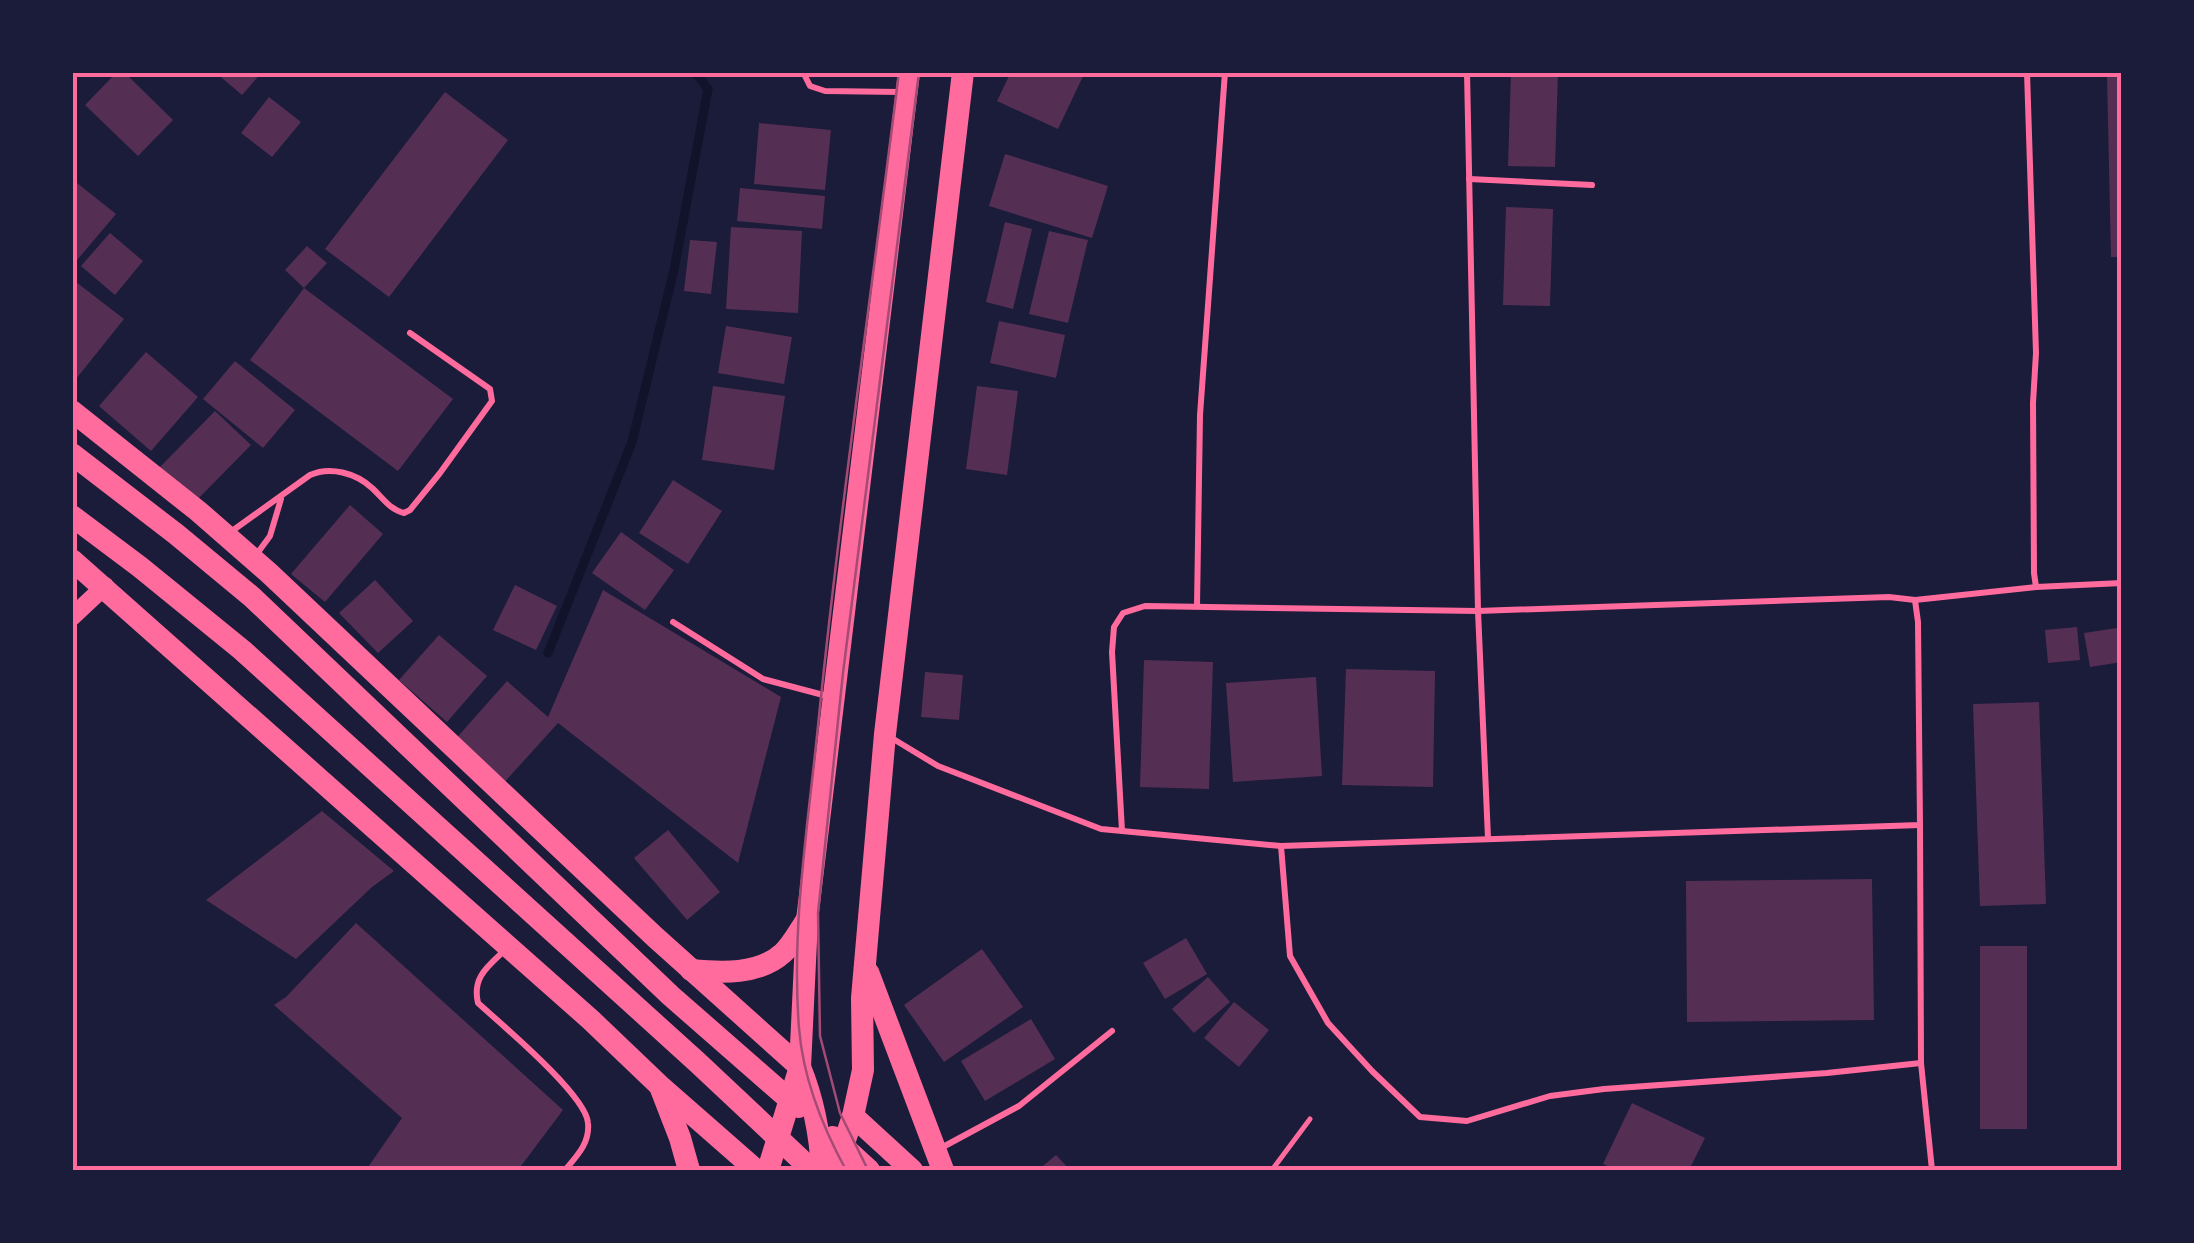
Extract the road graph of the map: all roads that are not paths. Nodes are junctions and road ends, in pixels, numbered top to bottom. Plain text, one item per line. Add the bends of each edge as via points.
1 (803, 72) edge
2 (963, 72) edge
3 (1225, 72) edge
4 (1467, 72) edge
5 (2027, 72) edge
6 (907, 82) edge
7 (1469, 179) junction
8 (1592, 185) dead end
9 (410, 333) dead end
10 (72, 412) edge
11 (72, 454) edge
12 (281, 498) junction
13 (72, 516) edge
14 (226, 535) junction
15 (253, 558) junction
16 (72, 560) edge
17 (2122, 583) edge
18 (105, 586) junction
19 (2036, 587) junction
20 (1915, 600) junction
21 (1197, 606) junction
22 (1478, 611) junction
23 (72, 617) edge
24 (673, 622) dead end
25 (833, 698) junction
26 (885, 734) junction
27 (1920, 825) junction
28 (1122, 831) junction
29 (1488, 838) junction
30 (1281, 846) junction
31 (807, 920) junction
32 (655, 937) junction
33 (509, 947) junction
34 (864, 964) junction
35 (691, 970) junction
36 (591, 1020) junction
37 (1112, 1031) dead end
38 (1921, 1063) junction
39 (800, 1067) junction
40 (660, 1085) junction
41 (854, 1116) junction
42 (818, 1129) junction
43 (940, 1160) edge
44 (565, 1170) edge
45 (689, 1170) edge
46 (756, 1170) edge
47 (771, 1170) edge
48 (812, 1170) edge
49 (822, 1170) edge
50 (836, 1170) edge
51 (868, 1170) edge
52 (912, 1170) edge
53 (1932, 1170) edge

1 - 6 lane via 810,86 826,91
2 - 26 highway
3 - 21 lane via 1200,414
4 - 7 lane
5 - 19 lane
6 - 25 highway
7 - 8 lane
7 - 22 lane
9 - 12 lane via 492,394 440,473 404,512 368,483 334,470 310,475
10 - 14 highway
11 - 51 highway via 252,597 670,996
12 - 14 lane
12 - 15 lane via 270,536
13 - 48 highway via 242,650
14 - 15 highway
15 - 32 highway
16 - 18 highway
17 - 19 lane
18 - 23 street
18 - 33 highway
19 - 20 lane
20 - 22 lane
20 - 27 lane
21 - 22 lane
21 - 28 lane via 1146,606 1123,612 1114,627
22 - 29 lane
24 - 25 lane via 762,679
25 - 31 highway
26 - 28 lane via 938,766 1101,829
26 - 34 highway
27 - 29 lane
27 - 38 lane
28 - 30 lane
29 - 30 lane
30 - 38 lane via 1290,956 1328,1023 1420,1117 1468,1121 1550,1096
31 - 35 highway via 782,954 756,968
31 - 39 highway
32 - 35 highway
32 - 36 highway via 641,988 627,1005
33 - 36 highway
33 - 44 lane via 482,971 474,989 478,1002 574,1093 589,1121 584,1147
34 - 41 highway via 863,1070
34 - 43 highway
35 - 39 highway
36 - 40 highway
37 - 43 lane
38 - 53 lane
39 - 42 highway
39 - 47 highway
40 - 45 highway
40 - 46 highway
41 - 42 highway
41 - 50 highway
41 - 52 highway
42 - 47 highway
42 - 49 highway

